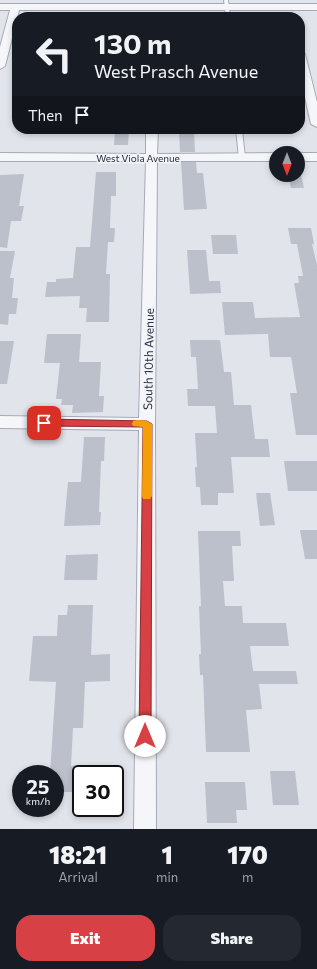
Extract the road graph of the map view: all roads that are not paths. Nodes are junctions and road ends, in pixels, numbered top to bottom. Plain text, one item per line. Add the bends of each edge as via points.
1 (288, 4) edge
2 (0, 7) edge
3 (15, 7) junction
4 (317, 7) edge
5 (152, 8) edge
6 (227, 8) edge
7 (14, 12) edge
8 (12, 19) edge
9 (0, 66) edge
10 (305, 75) edge
11 (317, 124) edge
12 (152, 134) edge
13 (240, 134) edge
14 (0, 157) edge
15 (269, 157) edge
16 (305, 157) edge
17 (317, 157) edge
18 (152, 158) junction
19 (242, 158) junction
20 (0, 422) edge
21 (147, 424) junction
22 (145, 829) edge

1 - 4 street
1 - 6 street
2 - 3 street
3 - 5 street
3 - 7 street
5 - 6 street
8 - 9 street
10 - 11 street
12 - 18 street, South 10th Avenue
13 - 19 lane
14 - 18 street, West Viola Avenue
15 - 19 street, West Viola Avenue
16 - 17 street
18 - 19 street, West Viola Avenue
18 - 21 street, South 10th Avenue
20 - 21 street
21 - 22 street, South 10th Avenue

